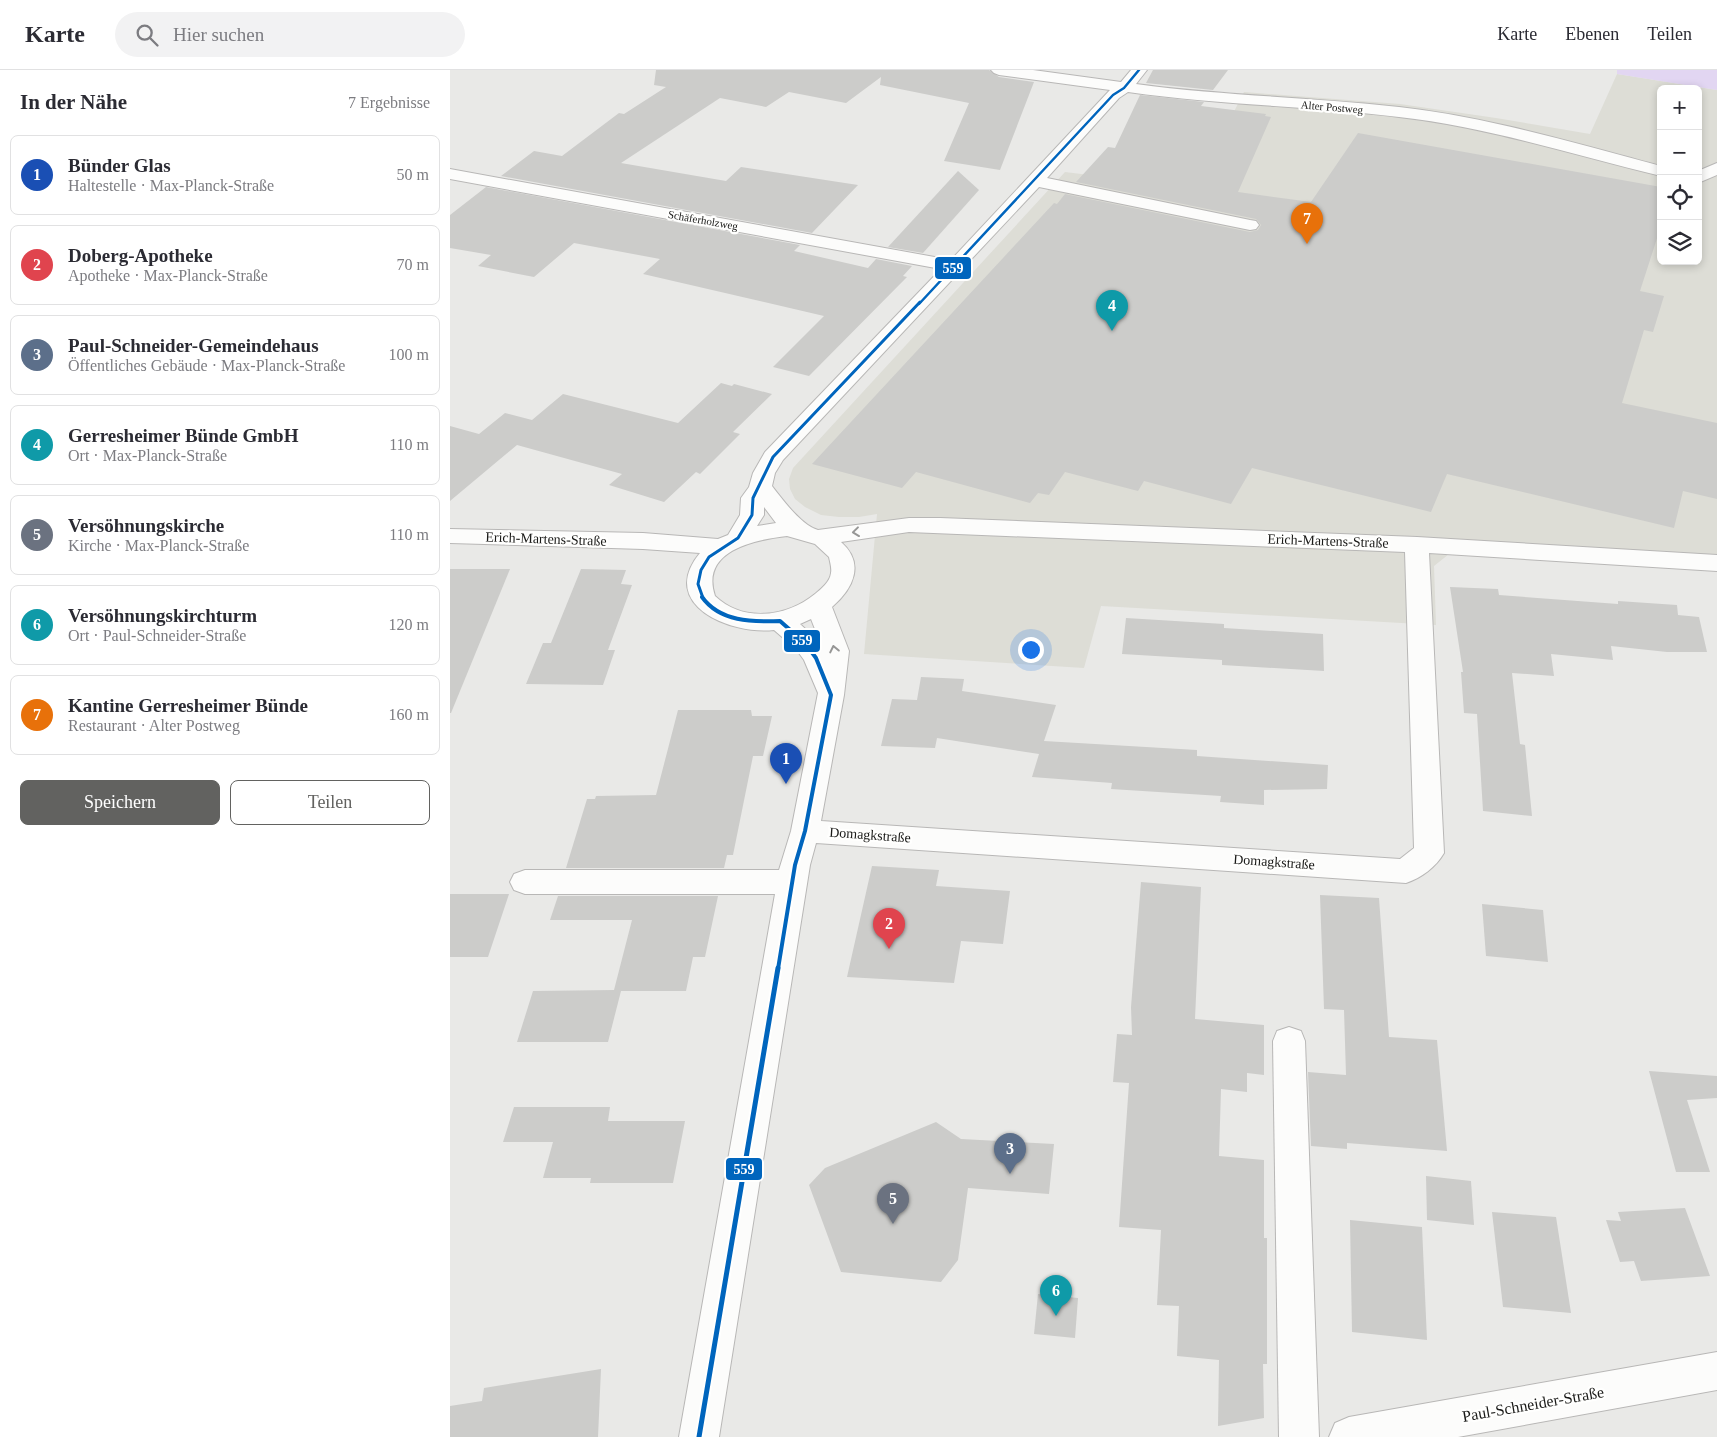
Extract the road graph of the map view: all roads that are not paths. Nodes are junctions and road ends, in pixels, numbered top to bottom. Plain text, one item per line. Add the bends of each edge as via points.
1 (999, 70) edge
2 (1139, 70) edge
3 (1124, 88) junction
4 (1717, 168) edge
5 (1657, 171) edge
6 (450, 174) edge
7 (1702, 177) edge
8 (1036, 181) junction
9 (1702, 181) edge
10 (1717, 186) edge
11 (1250, 225) dead end
12 (955, 266) junction
13 (760, 487) junction
14 (940, 525) junction
15 (812, 534) junction
16 (450, 536) edge
17 (643, 541) junction
18 (730, 542) junction
19 (1417, 545) junction
20 (843, 561) junction
21 (1717, 562) edge
22 (701, 570) junction
23 (819, 606) junction
24 (780, 621) junction
25 (831, 695) junction
26 (805, 831) junction
27 (525, 882) dead end
28 (792, 882) junction
29 (1289, 1042) dead end
30 (1717, 1371) edge
31 (699, 1437) edge
32 (1299, 1437) edge
33 (1349, 1437) edge

1 - 3 street, Alter Postweg
2 - 3 street
3 - 5 street, Alter Postweg via 1400,112 1499,129
3 - 8 street via 1113,95
4 - 7 street
6 - 12 street, Schäferholzweg
8 - 11 street
8 - 12 street
9 - 10 street
12 - 13 street via 786,442 773,457
13 - 15 street via 784,518
13 - 18 street via 753,498 752,515
14 -> 15 street, Erich-Martens-Straße
14 - 19 street, Erich-Martens-Straße
14 - 20 street, Erich-Martens-Straße via 904,533
15 - 18 street via 771,530
15 - 20 street via 831,544
16 - 17 street, Erich-Martens-Straße
17 - 18 street, Erich-Martens-Straße
17 - 22 street, Erich-Martens-Straße
18 - 22 street via 709,557
19 - 21 street, Erich-Martens-Straße
19 - 26 street, Domagkstraße via 1429,853 1406,871
20 - 23 street via 840,585
22 - 24 street via 698,584 703,598 715,610 748,621
23 - 24 street
25 -> 23 street via 836,652
24 - 25 street via 805,643 816,658
25 - 26 street
26 - 28 street
27 - 28 street
28 - 31 street
29 - 32 street
30 - 33 street, Paul-Schneider-Straße

